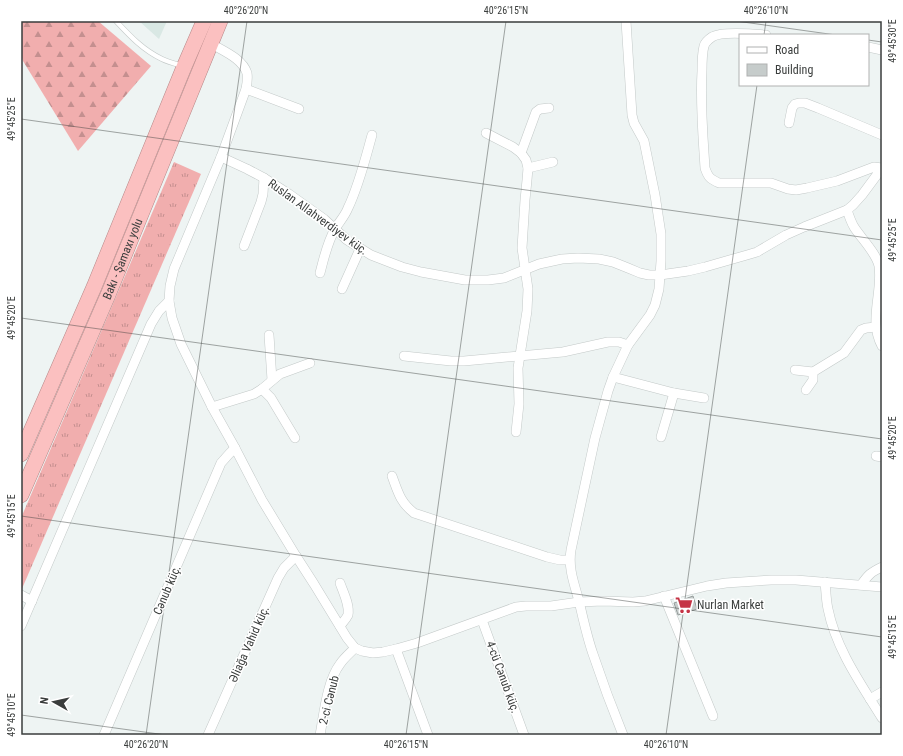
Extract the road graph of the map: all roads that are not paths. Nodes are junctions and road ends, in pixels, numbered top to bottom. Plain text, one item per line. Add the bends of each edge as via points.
1 (116, 21) edge
2 (204, 21) edge
3 (220, 21) edge
4 (626, 21) edge
5 (757, 34) edge
6 (210, 43) junction
7 (869, 47) edge
8 (882, 50) edge
9 (184, 67) junction
10 (246, 89) junction
11 (549, 108) dead end
12 (299, 109) dead end
13 (789, 123) dead end
14 (486, 133) dead end
15 (372, 135) dead end
16 (882, 135) edge
17 (521, 153) junction
18 (221, 157) junction
19 (553, 162) dead end
20 (528, 168) junction
21 (882, 168) edge
22 (264, 178) junction
23 (847, 210) junction
24 (335, 229) junction
25 (244, 246) dead end
26 (360, 249) junction
27 (525, 269) junction
28 (320, 273) dead end
29 (660, 275) junction
30 (342, 289) dead end
31 (169, 301) junction
32 (876, 327) junction
33 (269, 335) dead end
34 (628, 345) junction
35 (882, 346) edge
36 (404, 356) dead end
37 (520, 356) junction
38 (310, 363) dead end
39 (795, 370) dead end
40 (813, 372) junction
41 (613, 377) junction
42 (272, 380) junction
43 (262, 389) junction
44 (806, 390) dead end
45 (674, 393) junction
46 (704, 398) dead end
47 (212, 407) junction
48 (516, 432) dead end
49 (661, 437) dead end
50 (295, 438) dead end
51 (235, 448) junction
52 (21, 454) edge
53 (392, 476) dead end
54 (21, 495) edge
55 (296, 556) junction
56 (569, 560) junction
57 (882, 567) edge
58 (825, 582) junction
59 (340, 583) dead end
60 (861, 585) junction
61 (882, 587) edge
62 (21, 595) edge
63 (664, 596) junction
64 (32, 601) junction
65 (579, 602) junction
66 (482, 620) junction
67 (21, 626) edge
68 (340, 626) junction
69 (355, 648) junction
70 (396, 649) junction
71 (882, 692) edge
72 (870, 699) junction
73 (713, 716) dead end
74 (882, 718) edge
75 (104, 735) edge
76 (208, 735) edge
77 (320, 735) edge
78 (428, 735) edge
79 (524, 735) edge
80 (623, 735) edge

1 - 9 lane via 147,50
2 - 9 highway, Bakı - Şamaxı yolu
3 - 6 highway, Bakı - Şamaxı yolu
4 - 29 street via 632,115 646,147 658,210
5 - 21 street via 722,34 712,36 705,44 701,107 705,168 708,176 719,183 771,183 796,190 837,181 874,167
6 - 10 street via 242,64 248,79
6 - 54 highway, Bakı - Şamaxı yolu via 108,294
7 - 8 street
9 - 52 highway, Bakı - Şamaxı yolu via 94,287
10 - 12 street
10 - 18 street
11 - 17 street via 536,112
13 - 16 street via 795,104 805,103
14 - 17 street
15 - 24 street via 346,214
17 - 20 street
18 - 22 street, Ruslan Allahverdiyev küç.
18 - 31 street via 174,269
19 - 20 street
20 - 27 street via 522,241
21 - 23 street, Ruslan Allahverdiyev küç.
22 - 24 street, Ruslan Allahverdiyev küç.
22 - 25 street via 261,202
23 - 29 street, Ruslan Allahverdiyev küç. via 804,227 757,252 705,267
23 - 32 street via 853,226 879,264
24 - 26 street, Ruslan Allahverdiyev küç.
24 - 28 street via 329,240
26 - 27 street, Ruslan Allahverdiyev küç. via 402,267 465,280 497,280
26 - 30 street
27 - 29 street, Ruslan Allahverdiyev küç. via 549,261 578,258 599,259 640,273
27 - 37 street via 528,289 527,311
29 - 34 street via 655,305
31 - 47 street via 179,338
31 - 64 street via 151,324
32 - 35 street
32 - 40 street via 861,330 844,353
33 - 42 street
34 - 37 street via 608,342 563,352
34 - 41 street
36 - 37 street via 451,361
37 - 48 street
38 - 42 street via 280,374
39 - 40 street
40 - 44 street via 813,380
41 - 45 street
41 - 56 street via 595,438
42 - 43 street
43 - 47 street
43 - 50 street via 271,398
45 - 46 street
45 - 49 street
47 - 51 street
51 - 55 street via 262,500
51 - 75 street, Cənub küç. via 221,463
53 - 56 street via 401,500 406,508 414,513 547,557
55 - 68 street
55 - 76 street, Əliağa Vahid küç. via 278,578
56 - 65 street
57 - 60 street via 867,576
58 - 60 street
58 - 63 street via 770,580 726,583
58 - 72 street via 832,626
59 - 68 street via 348,614
60 - 61 street
62 - 64 street
63 - 65 street via 633,602
63 - 73 street
64 - 67 street
65 - 66 street via 516,607
65 - 80 street via 593,654
66 - 70 street
66 - 79 street, 4-cü Cənub küç.
68 - 69 street
69 - 70 street via 373,653
69 - 77 street, 2-ci Cənub via 334,673
70 - 78 street
71 - 72 street
72 - 74 street

